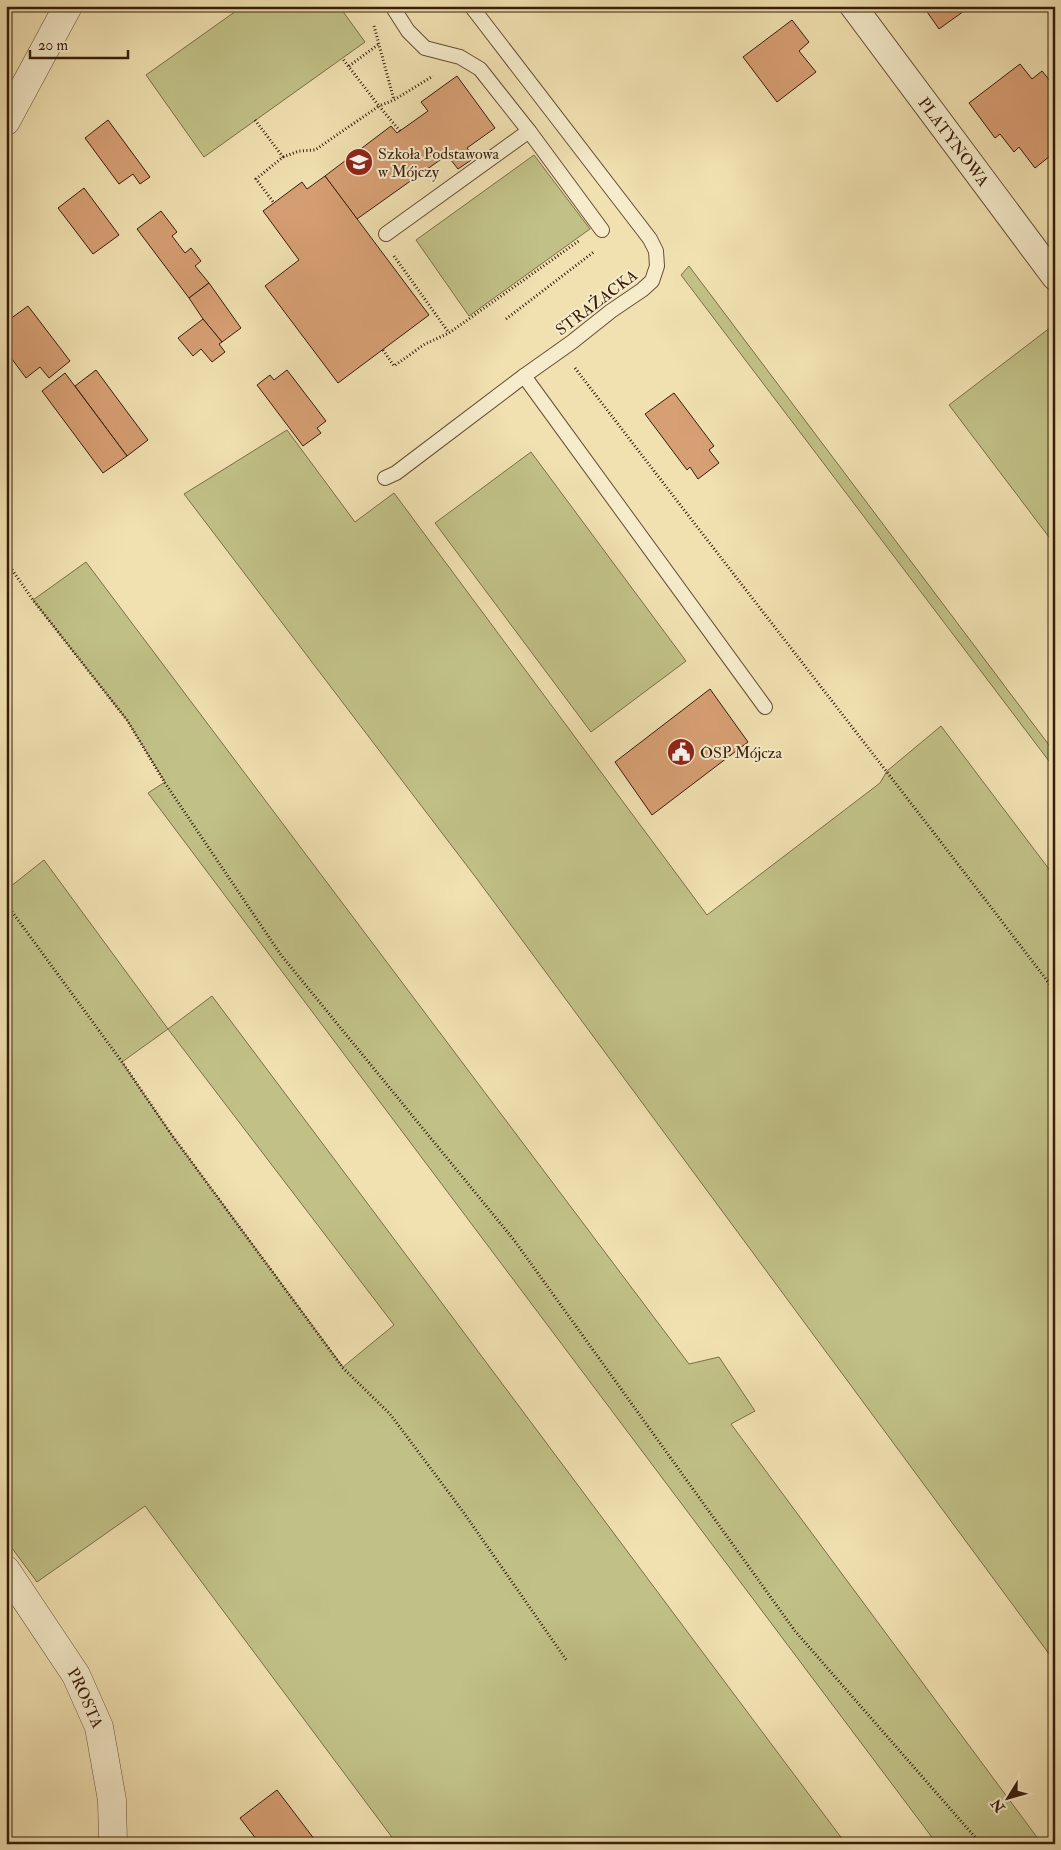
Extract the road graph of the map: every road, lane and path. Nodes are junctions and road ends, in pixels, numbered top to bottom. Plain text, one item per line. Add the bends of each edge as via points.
1 (68, 6) edge
2 (392, 6) edge
3 (471, 6) edge
4 (853, 6) edge
5 (373, 21) dead end
6 (379, 44) junction
7 (342, 58) dead end
8 (349, 66) junction
9 (435, 74) dead end
10 (394, 100) junction
11 (379, 106) junction
12 (255, 120) dead end
13 (6, 121) edge
14 (529, 130) junction
15 (400, 131) dead end
16 (283, 157) junction
17 (274, 203) dead end
18 (601, 228) junction
19 (386, 234) joint
20 (1055, 278) edge
21 (506, 319) dead end
22 (449, 333) junction
23 (383, 350) dead end
24 (561, 350) junction
25 (524, 376) junction
26 (385, 478) dead end
27 (6, 561) edge
28 (765, 707) dead end
29 (6, 899) edge
30 (1055, 991) edge
31 (6, 1570) edge
32 (567, 1661) dead end
33 (113, 1844) edge
34 (981, 1844) edge

1 - 13 street
2 - 14 lane via 408,31 425,48 460,57 480,69
3 - 24 lane, STRAŻACKA via 656,251 657,266 652,281
4 - 20 street, PLATYNOWA
5 - 6 path
6 - 8 path
6 - 10 path
7 - 8 path
8 - 11 path
9 - 10 path
10 - 11 path
11 - 15 path
11 - 16 path via 315,150
12 - 16 path
14 - 18 lane
14 - 19 lane
16 - 17 path via 256,178
18 - 21 path via 603,239 594,253
18 - 22 path
19 - 22 path via 381,238
22 - 23 path via 424,344 394,366
24 - 25 lane, STRAŻACKA
24 - 30 path
25 - 26 lane, STRAŻACKA
25 - 28 lane
27 - 34 path via 126,720 281,955 514,1240 795,1631
29 - 32 path via 177,1142 343,1368 390,1414
31 - 33 street, PROSTA via 76,1675 99,1727 112,1800

